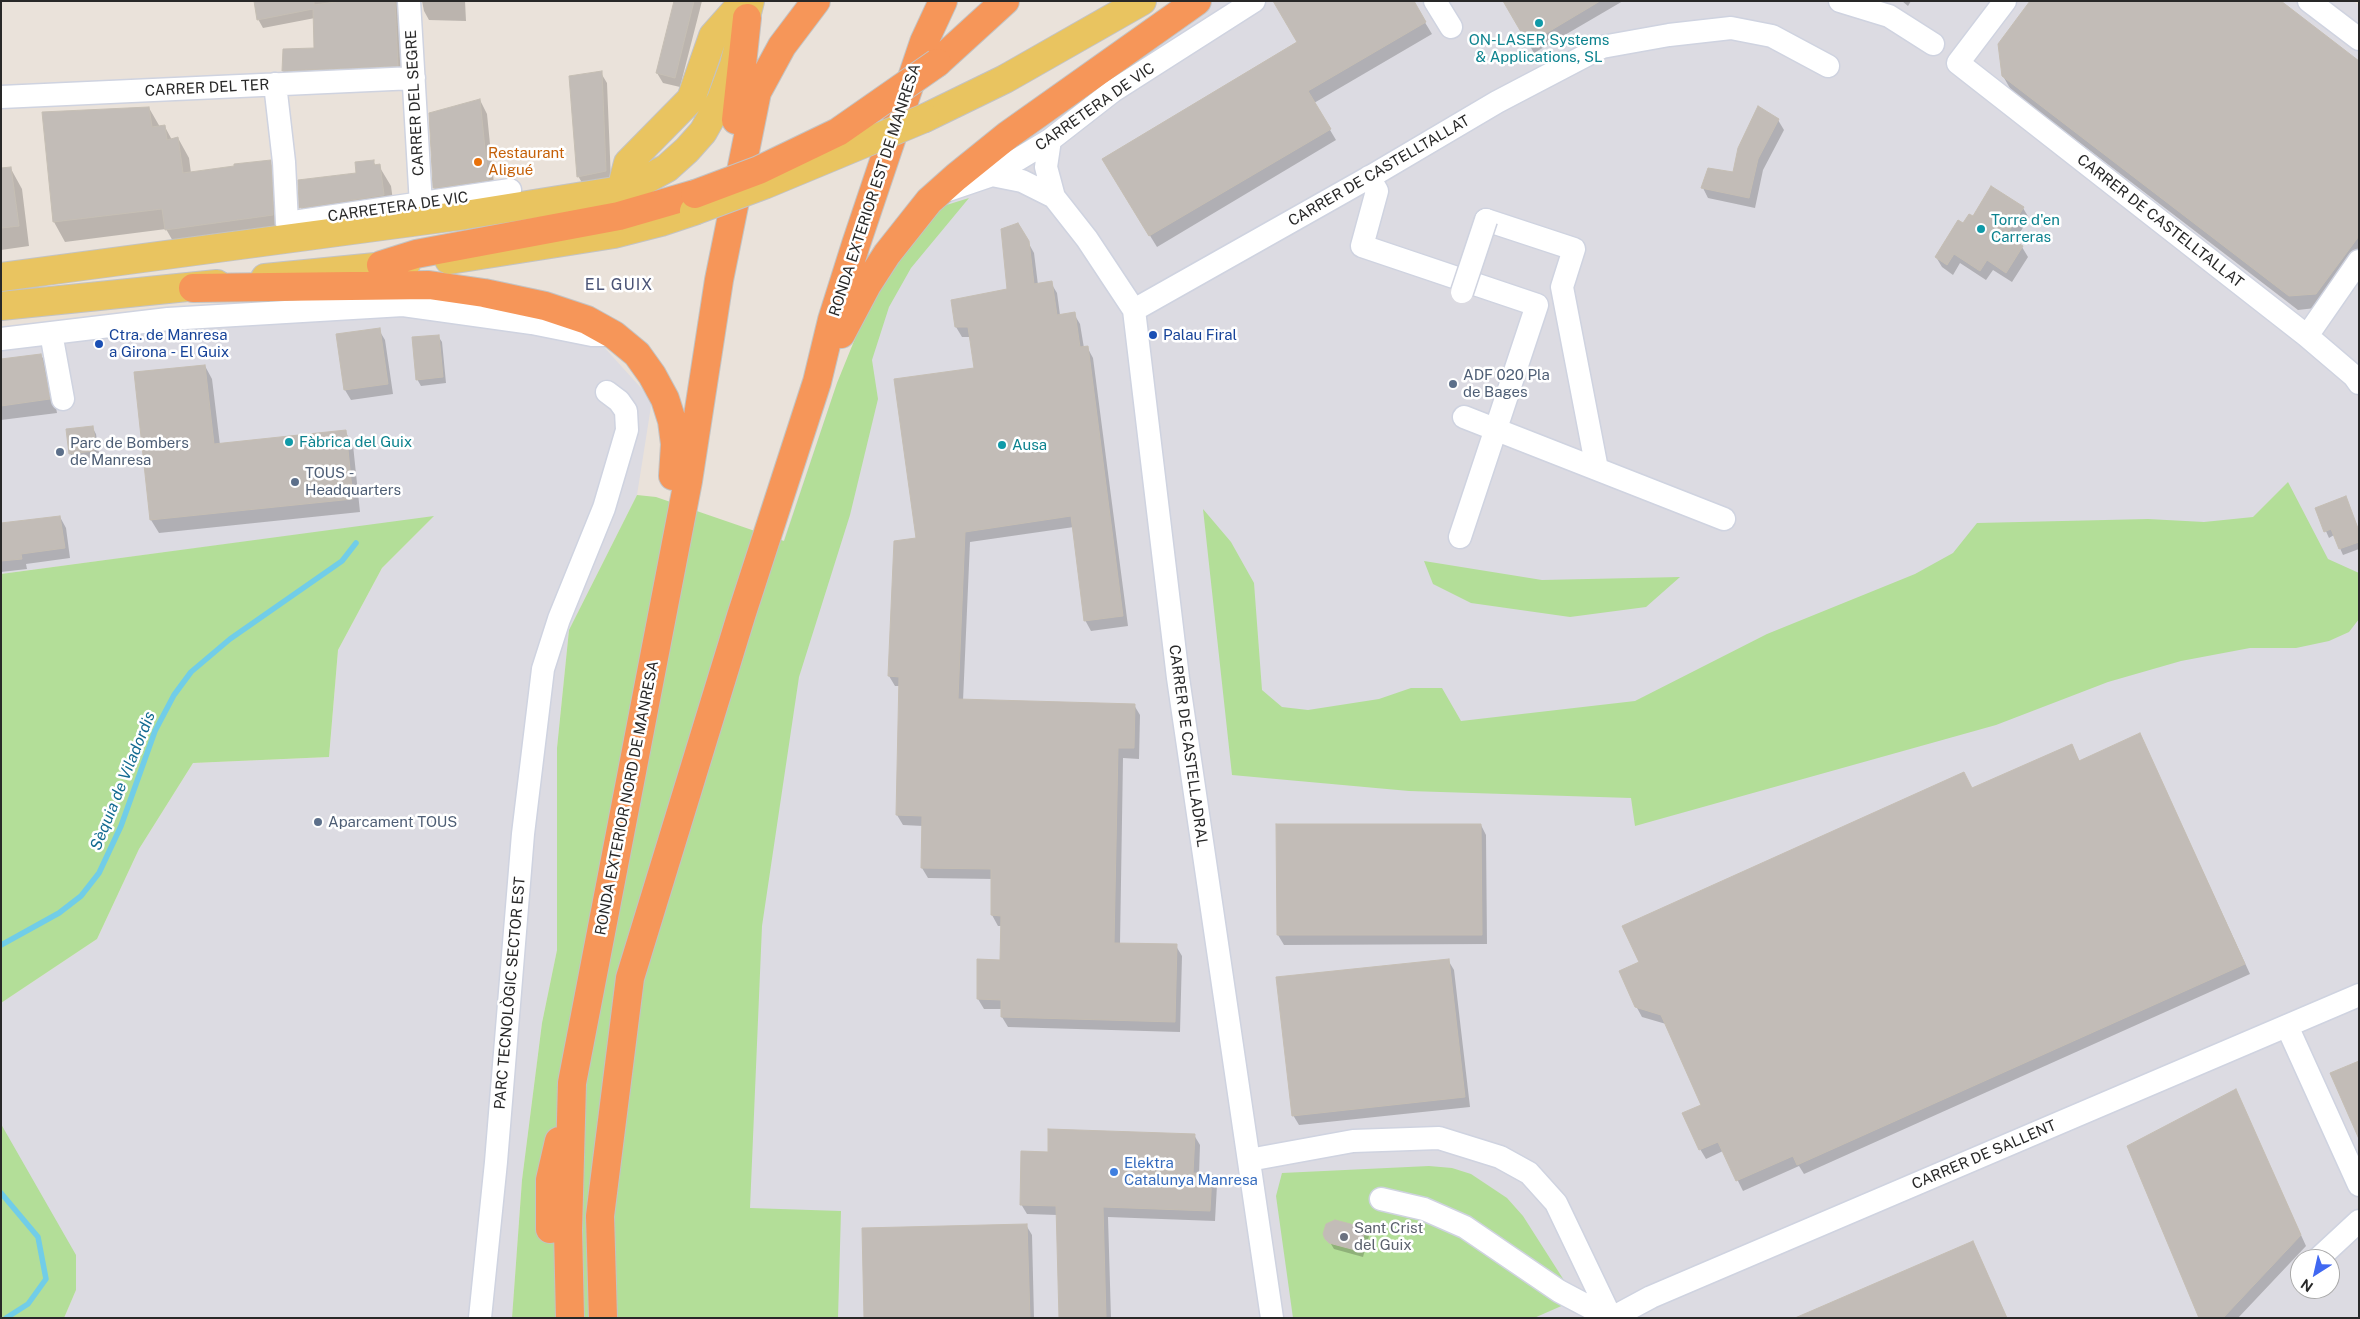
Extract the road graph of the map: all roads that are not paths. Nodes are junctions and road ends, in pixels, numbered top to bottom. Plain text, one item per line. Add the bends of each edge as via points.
1 (410, 1) edge
2 (816, 1) edge
3 (942, 1) edge
4 (1005, 1) edge
5 (1142, 1) edge
6 (1197, 1) edge
7 (1254, 1) edge
8 (1435, 1) edge
9 (1840, 1) edge
10 (2006, 1) edge
11 (2309, 1) edge
12 (747, 7) edge
13 (1451, 26) dead end
14 (2359, 39) edge
15 (1933, 44) dead end
16 (1828, 66) dead end
17 (414, 78) junction
18 (275, 84) junction
19 (1, 97) edge
20 (1050, 140) junction
21 (992, 175) junction
22 (1363, 180) junction
23 (510, 190) dead end
24 (621, 190) junction
25 (1054, 197) junction
26 (930, 201) junction
27 (694, 202) junction
28 (421, 205) junction
29 (2359, 261) edge
30 (381, 265) joint
31 (7, 274) edge
32 (719, 280) junction
33 (193, 288) junction
34 (1462, 292) dead end
35 (1, 306) edge
36 (1134, 310) junction
37 (168, 319) junction
38 (51, 334) junction
39 (614, 335) junction
40 (2307, 336) junction
41 (1, 340) edge
42 (817, 382) junction
43 (2359, 383) edge
44 (607, 392) dead end
45 (63, 400) dead end
46 (1464, 417) dead end
47 (1496, 430) junction
48 (1597, 469) junction
49 (1724, 519) dead end
50 (1460, 537) dead end
51 (655, 648) junction
52 (2359, 995) edge
53 (2287, 1026) junction
54 (572, 1083) junction
55 (1249, 1160) junction
56 (2359, 1185) edge
57 (1381, 1199) dead end
58 (600, 1216) junction
59 (2359, 1221) edge
60 (2329, 1249) edge
61 (480, 1318) edge
62 (551, 1318) edge
63 (570, 1318) edge
64 (603, 1318) edge
65 (618, 1318) edge
66 (1272, 1318) edge
67 (1611, 1318) edge

1 - 17 street, CARRER DEL SEGRE
2 - 32 highway via 782,46 757,92
3 - 42 highway, RONDA EXTERIOR EST DE MANRESA via 924,42 859,234
4 - 27 highway, bridge via 938,63 838,132
5 - 27 main road, bridge via 1005,79 925,118 764,185
6 - 26 highway via 1008,135
7 - 20 street, CARRETERA DE VIC via 1113,91
8 - 13 street
9 - 15 street via 1889,16
10 - 40 street, CARRER DE CASTELLTALLAT via 1958,62
11 - 14 street
12 - 24 main road via 713,36 691,99 638,144 628,163
12 - 24 main road via 734,65 721,100 703,132 667,168
12 - 32 highway
16 - 22 street, CARRER DE CASTELLTALLAT via 1772,36 1731,28 1602,47 1497,102
17 - 18 street, CARRER DEL TER
17 - 28 street, CARRER DEL SEGRE
18 - 19 street, CARRER DEL TER
18 - 28 street, CARRETERA DE VIC via 287,223
20 - 21 street, CARRETERA DE VIC
20 - 25 street, CARRER DE CASTELLADRAL via 1046,167
21 - 25 street, CARRER DE CASTELLADRAL via 1022,180
21 - 26 street, CARRETERA DE VIC via 949,189
22 - 36 street, CARRER DE CASTELLTALLAT
22 - 47 street via 1377,191 1362,246 1537,305
23 - 28 street, CARRETERA DE VIC
24 - 31 main road via 465,215
25 - 36 street, CARRER DE CASTELLADRAL via 1087,239
26 - 42 highway via 887,254 867,285
27 - 30 highway via 416,254
29 - 40 street
30 - 33 main road
32 - 51 highway, RONDA EXTERIOR NORD DE MANRESA via 688,481
33 - 35 main road
33 - 37 street
33 - 39 highway via 429,284 545,306 588,320
34 - 48 street, bridge via 1486,220 1574,249 1562,286
36 - 55 street, CARRER DE CASTELLADRAL via 1178,678
37 - 38 street
37 - 39 street via 403,305
38 - 41 street
38 - 45 street
39 - 51 highway via 637,354 652,376 664,399 673,429 674,469 653,580
40 - 43 street, CARRER DE CASTELLTALLAT
42 - 58 highway via 630,978
44 - 61 street, PARC TECNOLÒGIC SECTOR EST via 626,411 627,430 604,508 559,619 543,669 523,834
46 - 47 street
47 - 48 street
47 - 50 street
48 - 49 street
51 - 54 highway, RONDA EXTERIOR NORD DE MANRESA
52 - 53 street, CARRER DE SALLENT
53 - 56 street
53 - 67 street, CARRER DE SALLENT via 1651,1297
54 - 62 highway via 550,1180
54 - 63 highway, RONDA EXTERIOR NORD DE MANRESA via 568,1230
55 - 66 street, CARRER DE CASTELLADRAL
55 - 67 street via 1353,1141 1439,1138 1500,1157 1529,1173 1556,1204
57 - 67 street via 1424,1209 1465,1227 1559,1291
58 - 64 highway
58 - 65 highway
59 - 60 street

